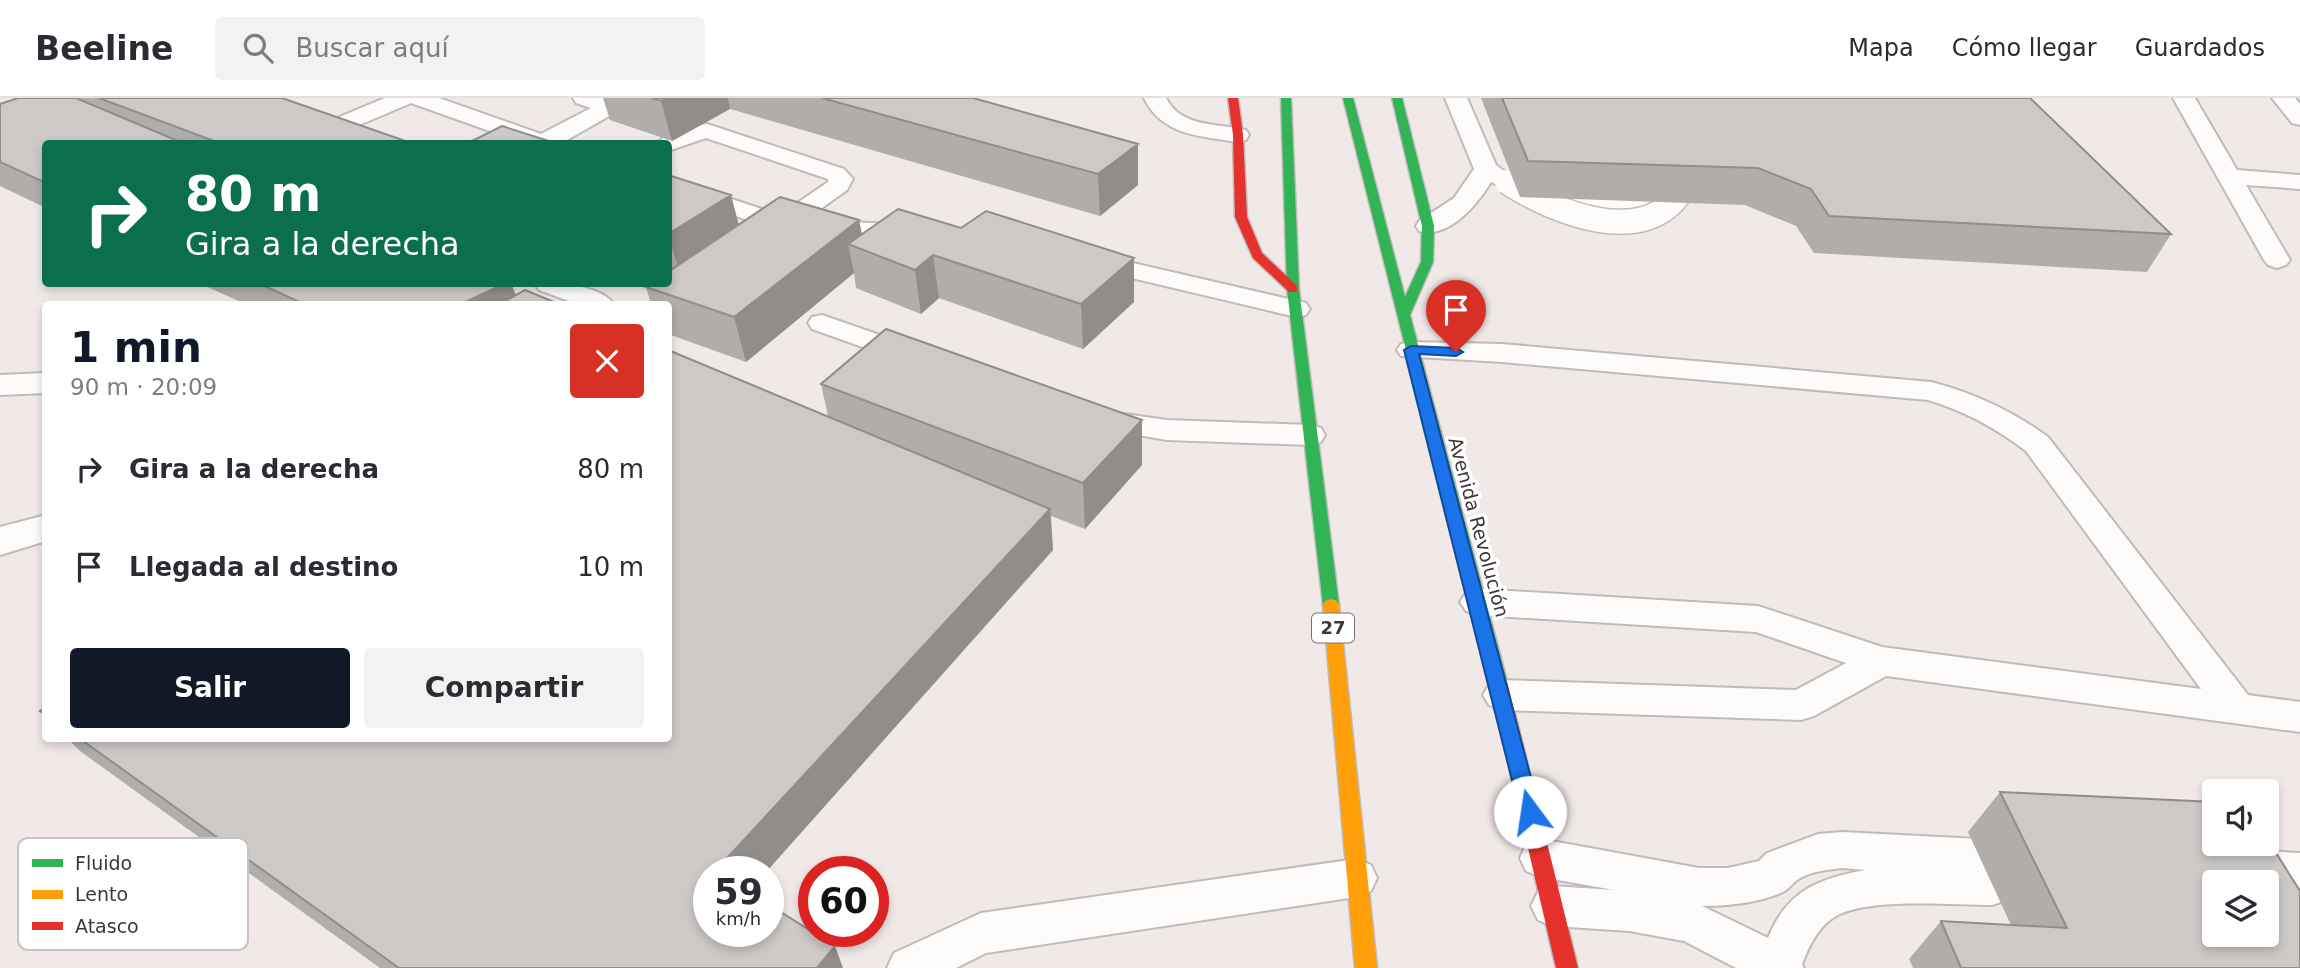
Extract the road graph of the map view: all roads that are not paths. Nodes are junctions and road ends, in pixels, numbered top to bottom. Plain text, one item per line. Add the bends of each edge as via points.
1 (403, 98) edge
2 (418, 98) edge
3 (584, 98) edge
4 (1155, 98) edge
5 (1233, 98) edge
6 (1286, 98) edge
7 (1348, 98) edge
8 (1396, 98) edge
9 (1456, 98) edge
10 (1610, 98) edge
11 (1627, 98) edge
12 (2184, 98) edge
13 (2283, 98) edge
14 (2300, 118) edge
15 (304, 121) edge
16 (328, 130) junction
17 (1238, 135) junction
18 (351, 139) edge
19 (536, 140) edge
20 (549, 140) edge
21 (672, 142) edge
22 (1656, 159) junction
23 (1627, 162) edge
24 (1486, 169) junction
25 (1514, 170) junction
26 (1576, 172) edge
27 (2228, 176) junction
28 (2300, 182) edge
29 (672, 187) edge
30 (785, 225) junction
31 (1429, 226) junction
32 (932, 234) edge
33 (750, 246) edge
34 (1061, 255) edge
35 (2277, 260) dead end
36 (556, 287) edge
37 (1294, 299) junction
38 (592, 301) edge
39 (1403, 317) junction
40 (821, 323) dead end
41 (1411, 350) junction
42 (936, 364) edge
43 (42, 383) edge
44 (0, 385) edge
45 (1076, 415) edge
46 (1310, 435) junction
47 (42, 529) edge
48 (0, 541) edge
49 (1478, 601) junction
50 (1881, 661) junction
51 (1502, 695) junction
52 (2236, 708) junction
53 (2300, 717) edge
54 (1541, 858) junction
55 (2218, 868) edge
56 (2300, 872) edge
57 (1356, 878) junction
58 (2279, 904) edge
59 (2300, 905) edge
60 (1553, 906) junction
61 (1780, 967) edge
62 (910, 968) edge
63 (1366, 968) edge
64 (1567, 968) edge

1 - 16 lane
2 - 19 lane
3 - 20 lane via 604,105 603,110
4 - 17 lane via 1160,111 1172,120
5 - 17 main road
6 - 37 main road, 27
7 - 39 main road, Avenida Revolución
8 - 31 main road
9 - 24 lane
10 - 22 lane via 1628,132
11 - 22 lane
12 - 27 lane
13 - 14 lane
15 - 16 lane
16 - 18 lane
17 - 37 main road via 1241,217 1257,255
21 - 30 lane via 707,131 841,179
22 - 23 lane
22 - 25 lane, bridge via 1672,170 1682,190 1678,203 1657,217 1622,221 1548,205
24 - 25 lane
24 - 31 lane via 1458,210
25 - 26 lane
27 - 28 lane
27 - 35 lane
29 - 30 lane
30 - 32 lane
30 - 33 lane
31 - 39 main road via 1427,262
34 - 37 lane
36 - 38 lane
37 - 46 main road, 27
39 - 41 main road, Avenida Revolución
40 - 42 lane
41 - 49 main road, Avenida Revolución
41 - 52 lane via 1502,353 1931,391 1968,402 2004,419 2037,444
43 - 44 street
45 - 46 lane via 1167,430
46 - 57 main road, 27 via 1340,685
47 - 48 street
49 - 50 lane via 1758,619
49 - 51 main road, Avenida Revolución
50 - 51 lane via 1801,705
50 - 52 lane
51 - 54 main road, Avenida Revolución
52 - 53 lane
54 - 60 main road, Avenida Revolución
54 - 61 lane via 1699,887 1728,887 1771,877 1782,866 1818,852 1842,850 1985,871 1833,895 1794,928
55 - 56 lane
57 - 62 lane via 981,933
57 - 63 main road, 27
58 - 59 lane
60 - 61 lane via 1629,911 1691,922
60 - 64 main road, Avenida Revolución

